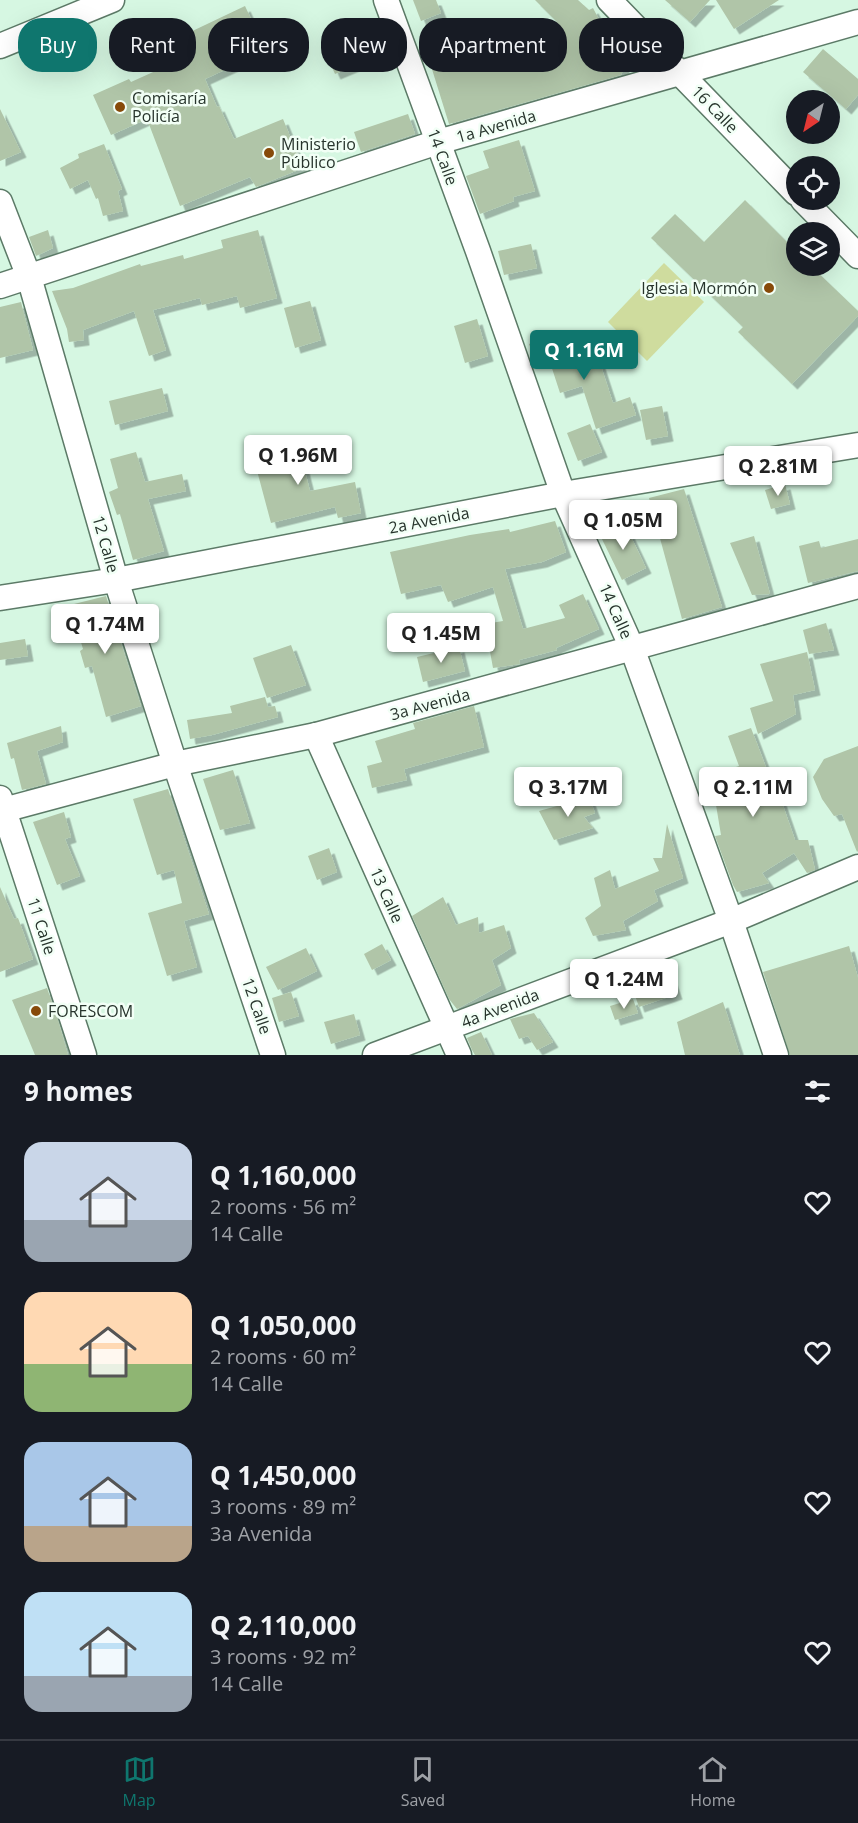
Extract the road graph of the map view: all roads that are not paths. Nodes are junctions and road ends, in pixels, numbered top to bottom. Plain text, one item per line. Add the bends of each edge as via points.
1 (112, 0) edge
2 (386, 0) edge
3 (609, 0) edge
4 (858, 22) edge
5 (0, 46) edge
6 (680, 73) junction
7 (438, 142) junction
8 (786, 183) edge
9 (0, 202) edge
10 (813, 210) edge
11 (858, 256) edge
12 (29, 277) junction
13 (0, 286) edge
14 (858, 445) edge
15 (563, 494) junction
16 (116, 580) junction
17 (858, 585) edge
18 (0, 598) edge
19 (632, 648) junction
20 (316, 735) junction
21 (175, 764) junction
22 (1, 806) edge
23 (858, 867) edge
24 (731, 921) junction
25 (447, 1028) junction
26 (84, 1055) edge
27 (273, 1055) edge
28 (375, 1055) edge
29 (459, 1055) edge
30 (776, 1055) edge

1 - 5 street
2 - 7 street, 14 Calle
3 - 6 street, 16 Calle
4 - 6 street, 1a Avenida
6 - 7 street, 1a Avenida
6 - 8 street, 16 Calle
7 - 12 street, 1a Avenida
7 - 15 street, 14 Calle
9 - 12 street, 12 Calle
10 - 11 street
12 - 13 street, 1a Avenida
12 - 16 street, 12 Calle
14 - 15 street, 2a Avenida
15 - 16 street, 2a Avenida
15 - 19 street, 14 Calle
16 - 18 street, 2a Avenida
16 - 21 street, 12 Calle
17 - 19 street, 3a Avenida
19 - 20 street, 3a Avenida
19 - 24 street, 14 Calle
20 - 21 street, 3a Avenida
20 - 25 street, 13 Calle
21 - 22 street, 3a Avenida
21 - 27 street, 12 Calle
22 - 26 street, 11 Calle
23 - 24 street, 4a Avenida
24 - 25 street, 4a Avenida
24 - 30 street, 14 Calle
25 - 28 street, 4a Avenida
25 - 29 street, 13 Calle

